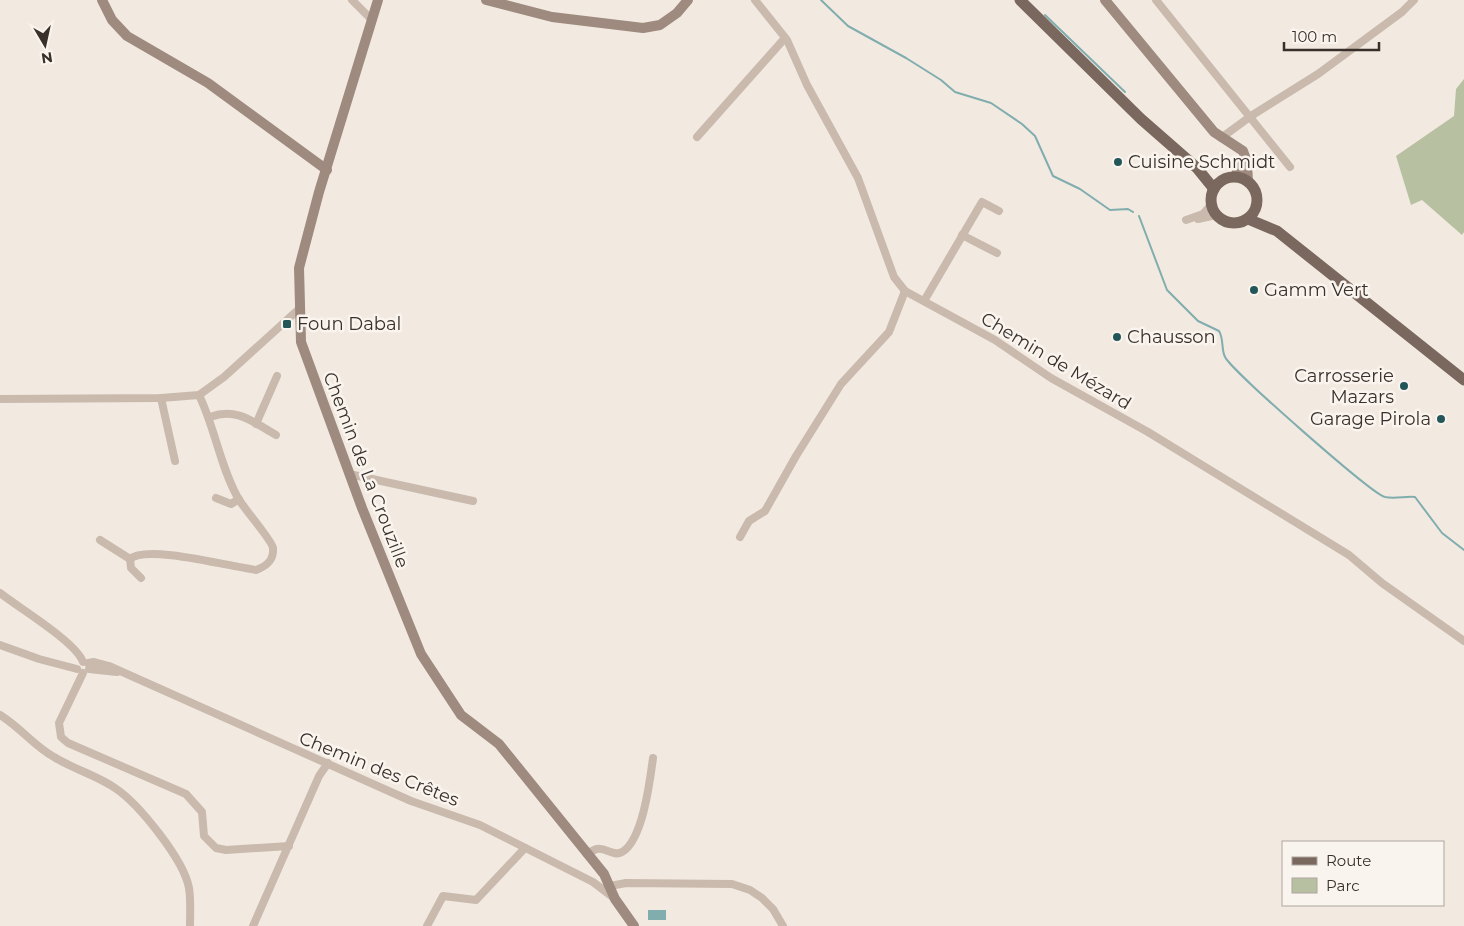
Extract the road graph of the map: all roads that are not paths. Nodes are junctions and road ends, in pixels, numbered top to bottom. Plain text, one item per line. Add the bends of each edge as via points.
1 (102, 0) edge
2 (352, 0) edge
3 (378, 0) edge
4 (486, 0) edge
5 (688, 0) edge
6 (755, 0) edge
7 (1020, 0) edge
8 (1105, 0) edge
9 (1156, 0) edge
10 (1414, 0) edge
11 (372, 20) junction
12 (785, 38) junction
13 (1121, 98) junction
14 (1251, 116) junction
15 (697, 136) dead end
16 (1221, 138) junction
17 (1246, 158) junction
18 (1290, 167) dead end
19 (327, 170) junction
20 (1229, 178) junction
21 (1248, 182) junction
22 (1214, 189) junction
23 (1257, 202) junction
24 (999, 211) dead end
25 (1248, 219) junction
26 (1277, 231) junction
27 (962, 235) junction
28 (997, 253) dead end
29 (905, 291) junction
30 (924, 301) junction
31 (298, 309) junction
32 (277, 376) dead end
33 (1464, 380) edge
34 (199, 395) junction
35 (161, 398) junction
36 (0, 399) edge
37 (210, 417) junction
38 (256, 424) junction
39 (276, 435) dead end
40 (175, 461) dead end
41 (349, 474) junction
42 (216, 498) dead end
43 (239, 499) junction
44 (474, 501) dead end
45 (740, 537) dead end
46 (100, 540) dead end
47 (130, 559) junction
48 (141, 578) dead end
49 (0, 593) edge
50 (1464, 641) edge
51 (0, 645) edge
52 (82, 667) junction
53 (0, 715) edge
54 (653, 758) dead end
55 (328, 763) junction
56 (289, 846) junction
57 (525, 848) junction
58 (586, 853) junction
59 (610, 887) junction
60 (615, 899) junction
61 (190, 926) edge
62 (253, 926) edge
63 (427, 926) edge
64 (634, 926) edge
65 (783, 926) edge

1 - 19 street via 112,20 127,36 208,83
2 - 11 street
3 - 11 street, Chemin de La Crouzille
4 - 5 street via 552,17 643,28 660,25
6 - 12 street, Chemin de Mézard
7 - 13 main road
8 - 16 street via 1200,117
9 - 14 street
10 - 14 street via 1318,74
11 - 19 street, Chemin de La Crouzille
12 - 15 street
12 - 29 street, Chemin de Mézard via 858,178 894,278
13 - 20 main road via 1200,166
13 - 22 main road via 1197,168
14 - 16 street
14 - 18 street
16 - 17 street via 1241,148
17 - 20 street
17 - 21 street
19 - 31 street, Chemin de La Crouzille via 299,268
20 - 21 main road
20 - 22 main road
21 - 23 main road via 1256,192
22 - 25 main road via 1214,209 1227,222
23 - 25 main road
23 - 26 main road
24 - 27 street via 982,202
25 - 26 main road
26 - 33 main road
27 - 28 street
27 - 30 street
29 - 30 street, Chemin de Mézard
29 - 45 street via 889,332 841,384 765,510 749,521
30 - 50 street, Chemin de Mézard via 995,340 1051,378 1148,432 1349,554 1382,583
31 - 34 street via 224,378
31 - 41 street, Chemin de La Crouzille via 301,342
32 - 38 street
34 - 35 street
34 - 37 street
35 - 36 street
35 - 40 street
37 - 38 street via 222,412 235,412
37 - 43 street via 230,483
38 - 39 street
41 - 44 street
41 - 58 street, Chemin de La Crouzille via 421,654 461,715 500,744
42 - 43 street via 232,504
43 - 47 street via 273,546 272,558 266,566 256,570 144,553 135,554
46 - 47 street
47 - 48 street via 131,568
49 - 52 street via 80,654
51 - 52 street, Chemin des Crêtes via 39,660
52 - 55 street, Chemin des Crêtes via 109,666
52 - 56 street via 59,723 60,737 68,744 186,794 202,812 204,836 216,848
53 - 61 street via 52,757 114,787 131,800 156,830 185,875 189,889
54 - 58 street via 646,806 631,843 622,852 614,854 597,849
55 - 56 street via 319,776
55 - 57 street, Chemin des Crêtes
56 - 62 street
57 - 60 street, Chemin des Crêtes via 593,882
57 - 63 street via 476,900 443,896
58 - 59 street, Chemin de La Crouzille via 604,874
59 - 60 street, Chemin de La Crouzille
59 - 65 street via 626,883 732,884 762,898
60 - 64 street, Chemin de La Crouzille

